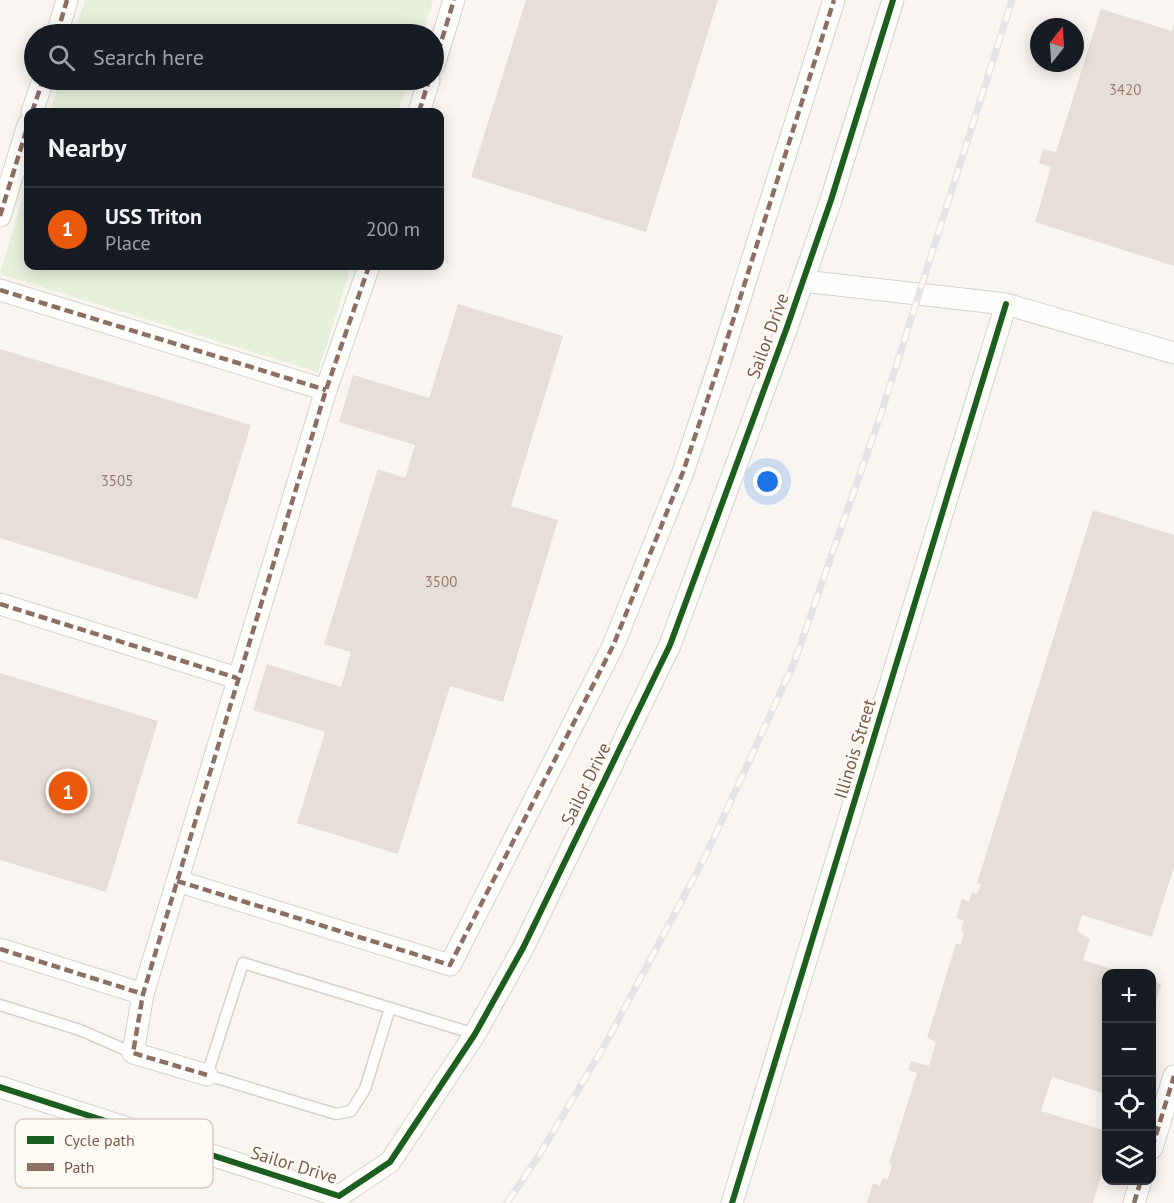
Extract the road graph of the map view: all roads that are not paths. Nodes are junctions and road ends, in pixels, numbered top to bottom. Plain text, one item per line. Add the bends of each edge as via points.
1 (68, 0) edge
2 (453, 0) edge
3 (834, 0) edge
4 (893, 0) edge
5 (60, 24) edge
6 (444, 31) edge
7 (40, 90) edge
8 (426, 90) edge
9 (33, 108) edge
10 (420, 108) edge
11 (24, 138) edge
12 (0, 216) edge
13 (368, 270) edge
14 (803, 281) junction
15 (0, 290) edge
16 (1006, 304) junction
17 (1174, 353) edge
18 (326, 390) junction
19 (0, 604) edge
20 (237, 678) junction
21 (177, 881) junction
22 (0, 949) edge
23 (143, 994) junction
24 (0, 1005) edge
25 (390, 1008) junction
26 (475, 1034) junction
27 (133, 1053) junction
28 (207, 1075) junction
29 (1174, 1076) edge
30 (0, 1087) edge
31 (100, 1119) edge
32 (1156, 1135) edge
33 (213, 1155) edge
34 (1140, 1185) edge
35 (732, 1203) edge
36 (1134, 1203) edge

1 - 5 street
2 - 6 street
3 - 21 street via 683,472 613,646 450,965
4 - 14 street, Sailor Drive
7 - 9 street
8 - 10 street
11 - 12 street
13 - 18 street
14 - 16 street, Sailor Drive
14 - 26 street, Sailor Drive via 670,645 523,948
15 - 18 street
16 - 17 street, Sailor Drive
16 - 35 street, Illinois Street
18 - 20 street
19 - 20 street
20 - 21 street
21 - 23 street
22 - 23 street
23 - 27 street
24 - 27 lane via 80,1030
25 - 26 lane
25 - 28 lane via 365,1089 351,1111 336,1114
25 - 28 lane via 243,963
26 - 33 street, Sailor Drive via 390,1162 339,1196
27 - 28 street
29 - 32 street
30 - 31 street, Sailor Drive
34 - 36 street

